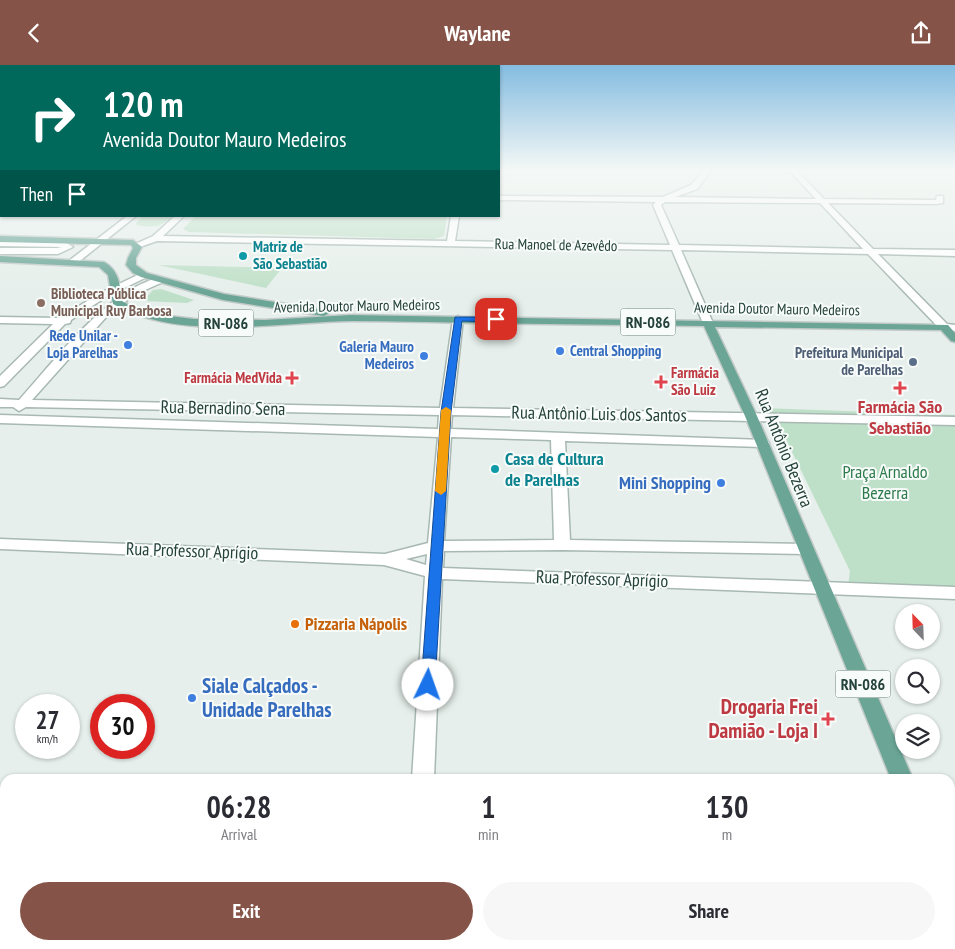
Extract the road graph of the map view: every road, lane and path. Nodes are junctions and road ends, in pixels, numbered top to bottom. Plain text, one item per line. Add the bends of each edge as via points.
1 (658, 210) edge
2 (833, 210) edge
3 (131, 217) edge
4 (179, 217) edge
5 (455, 217) edge
6 (156, 238) junction
7 (0, 239) edge
8 (101, 242) junction
9 (0, 243) edge
10 (451, 243) junction
11 (137, 245) junction
12 (675, 248) junction
13 (0, 251) edge
14 (871, 251) junction
15 (955, 253) edge
16 (0, 259) edge
17 (123, 260) junction
18 (73, 262) junction
19 (101, 264) junction
20 (144, 275) junction
21 (160, 280) junction
22 (115, 288) junction
23 (118, 302) junction
24 (351, 317) junction
25 (458, 319) junction
26 (0, 320) edge
27 (62, 321) junction
28 (96, 321) junction
29 (708, 323) junction
30 (950, 327) edge
31 (955, 339) edge
32 (0, 383) edge
33 (0, 403) edge
34 (22, 404) junction
35 (446, 412) junction
36 (752, 418) junction
37 (955, 421) edge
38 (2, 422) edge
39 (444, 435) junction
40 (558, 438) junction
41 (762, 443) junction
42 (0, 544) edge
43 (562, 545) junction
44 (437, 546) junction
45 (804, 549) junction
46 (384, 559) junction
47 (434, 573) junction
48 (823, 589) junction
49 (955, 593) edge
50 (423, 774) edge
51 (900, 774) edge

1 - 12 street
2 - 14 street
3 - 8 street
4 - 6 street
5 - 10 street
6 - 10 street, Rua Manoel de Azevêdo
6 - 11 street
7 - 8 main road
8 - 11 main road
8 - 18 street
9 - 13 street via 69,246 58,251
10 - 12 street, Rua Manoel de Azevêdo
11 - 17 main road via 138,250
12 - 14 street, Rua Manoel de Azevêdo
12 - 29 street
14 - 15 street, Rua Manoel de Azevêdo
14 - 30 street
16 - 18 main road
17 - 19 main road
17 - 20 main road
18 - 19 main road
19 - 22 main road via 112,272
20 - 21 main road, RN-086
20 - 22 street
21 - 23 street
21 - 24 main road, RN-086 via 223,297
22 - 23 main road
22 - 27 street
23 - 24 main road, Avenida Doutor Mauro Medeiros / RN-086 via 146,315 189,321 273,323
23 - 28 street
24 - 25 main road, Avenida Doutor Mauro Medeiros / RN-086
25 - 29 main road, Avenida Doutor Mauro Medeiros / RN-086
25 - 35 street
26 - 27 street
27 - 28 street
27 - 32 street
28 - 34 street
29 - 30 main road, Avenida Doutor Mauro Medeiros / RN-086
29 - 36 main road, Rua Antônio Bezerra / RN-086
30 - 31 main road
33 - 34 street, Rua Bernadino Sena
34 - 35 street, Rua Bernadino Sena
34 - 38 street
35 - 36 street, Rua Antônio Luis dos Santos
35 - 39 street
36 - 37 street
36 - 39 street via 488,413 465,417
36 - 41 main road, Rua Antônio Bezerra / RN-086
38 - 39 street, Rua Bernadino Sena
39 - 40 street, Rua Bernadino Sena
39 - 44 street
40 - 41 street, Rua Bernadino Sena
40 - 43 street
41 - 45 main road, Rua Antônio Bezerra / RN-086
42 - 46 street, Rua Professor Aprígio
43 - 44 street, Rua Professor Aprígio
43 - 45 street, Rua Professor Aprígio
44 - 46 street, Rua Professor Aprígio
44 - 47 street
45 - 48 main road, Rua Antônio Bezerra / RN-086
46 - 47 street, Rua Professor Aprígio
47 - 48 street, Rua Professor Aprígio
47 - 50 street
48 - 49 street, Rua Professor Aprígio
48 - 51 main road, RN-086

